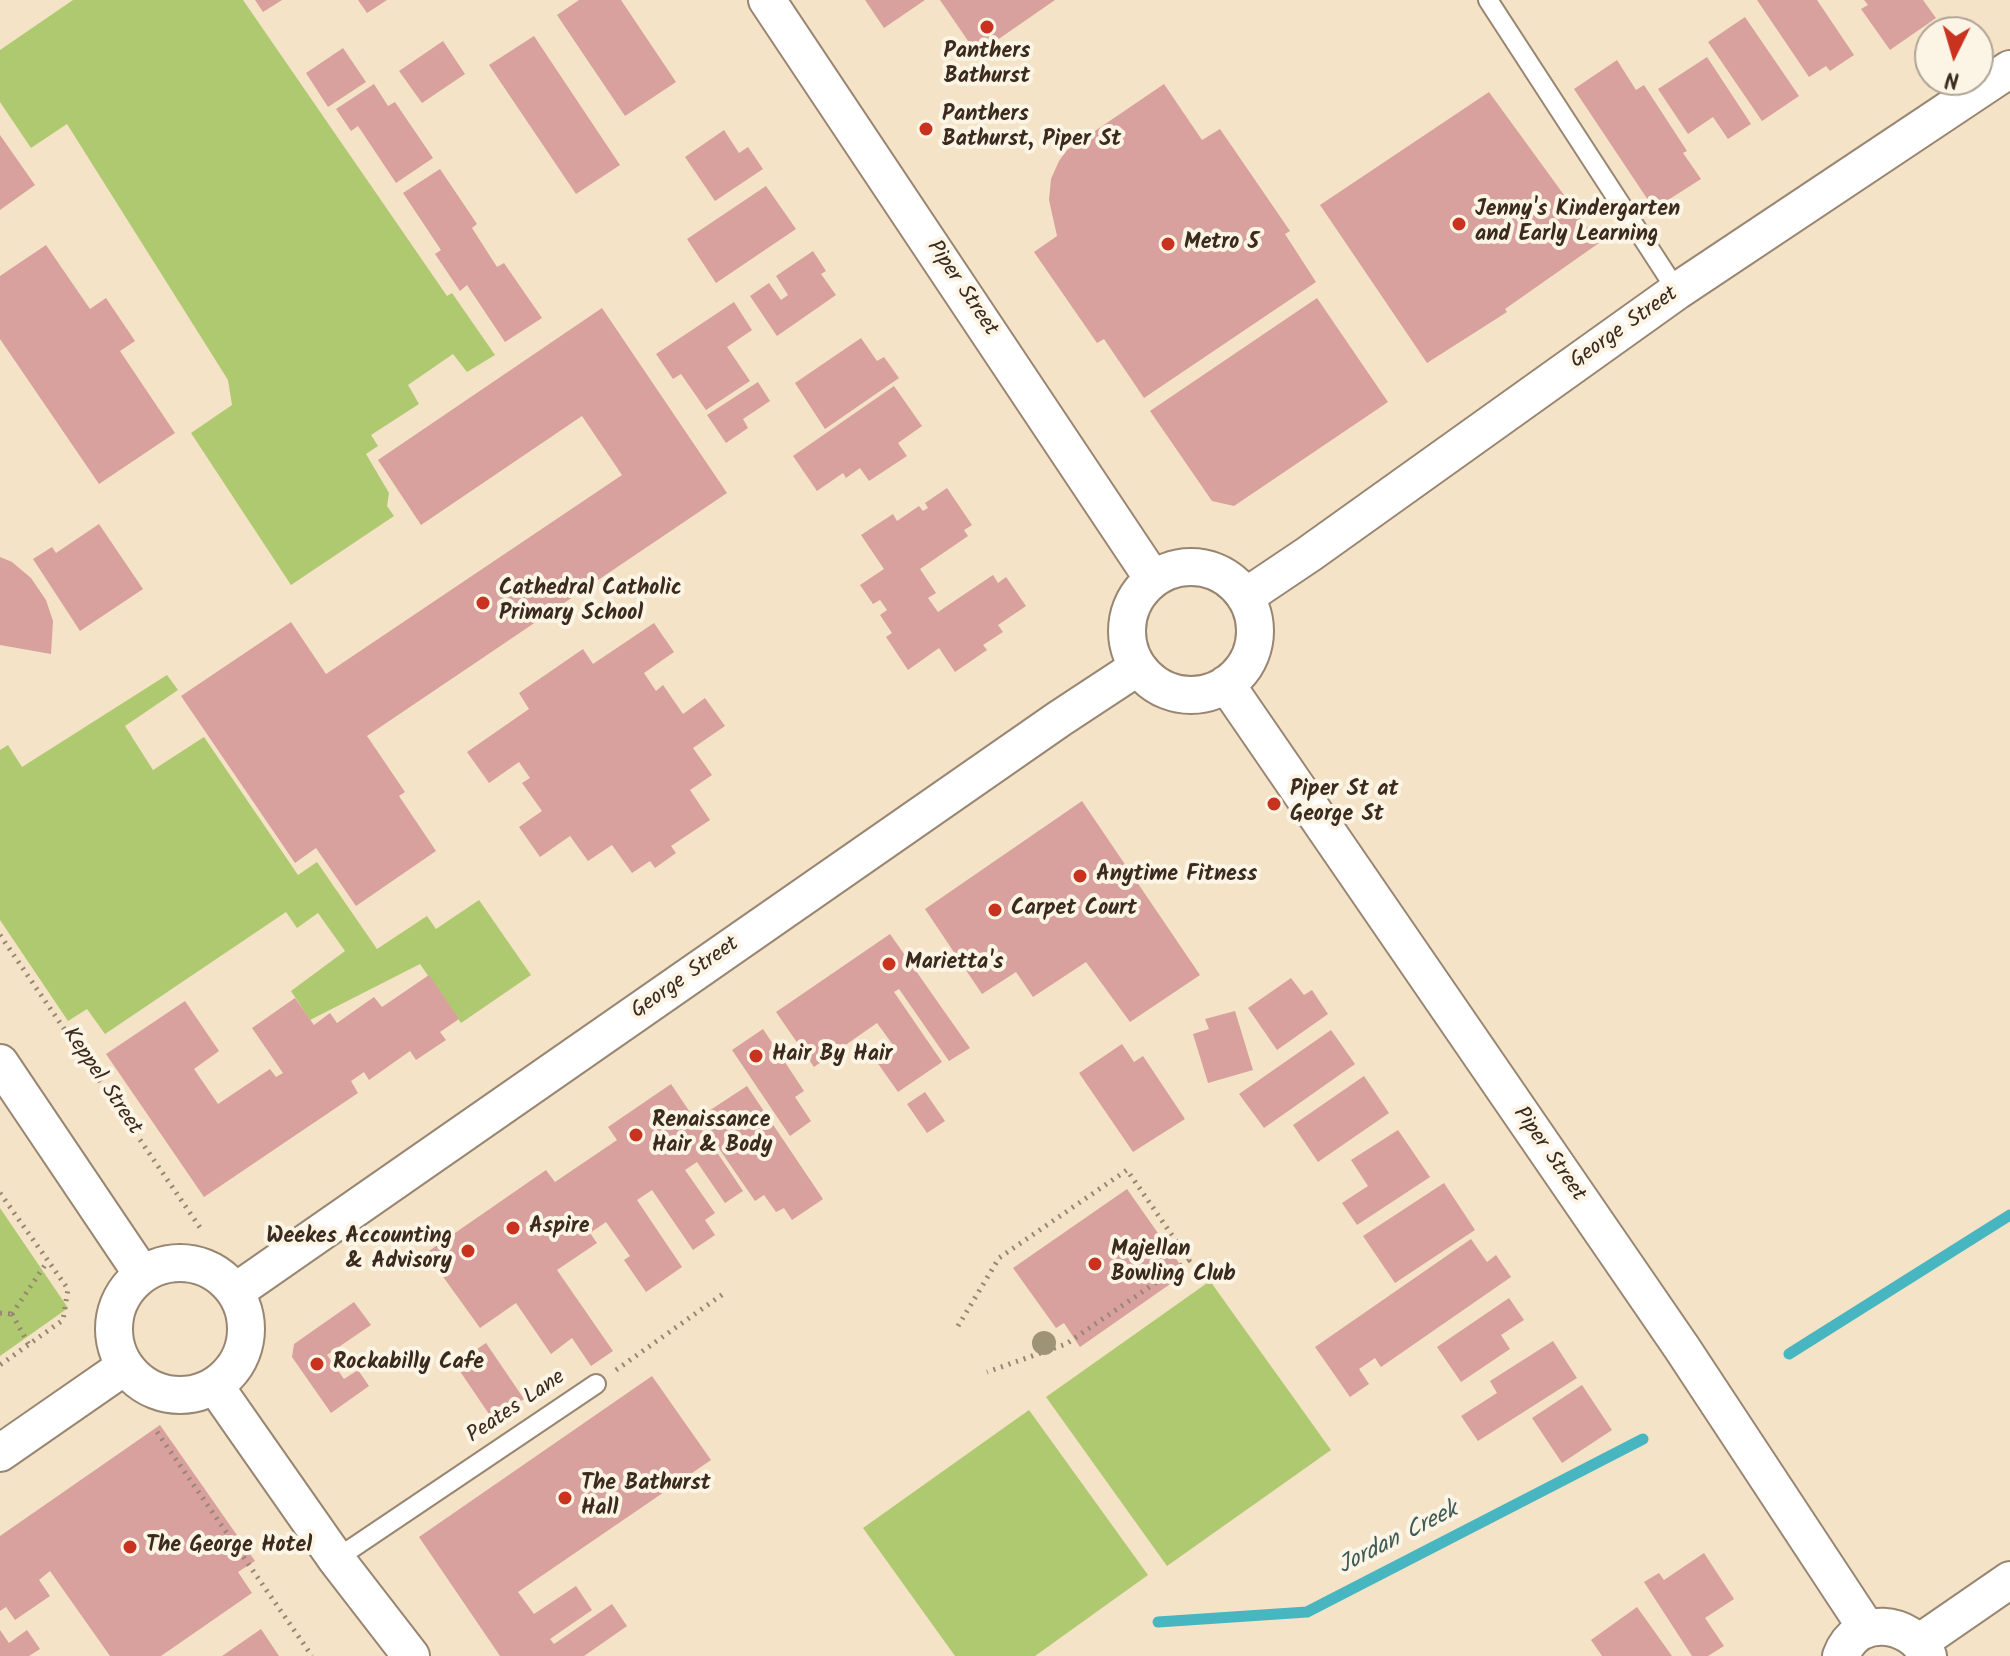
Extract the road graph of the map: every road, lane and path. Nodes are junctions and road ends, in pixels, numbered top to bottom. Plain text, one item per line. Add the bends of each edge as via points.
1 (767, 0) edge
2 (1488, 0) edge
3 (2010, 69) edge
4 (1677, 291) junction
5 (1153, 579) junction
6 (1245, 597) junction
7 (1138, 667) junction
8 (1226, 684) junction
9 (0, 935) edge
10 (0, 1063) edge
11 (0, 1193) edge
12 (201, 1229) dead end
13 (47, 1262) junction
14 (142, 1274) junction
15 (235, 1292) junction
16 (723, 1294) dead end
17 (0, 1313) edge
18 (12, 1314) junction
19 (958, 1326) dead end
20 (29, 1345) junction
21 (0, 1365) edge
22 (124, 1367) junction
23 (987, 1372) dead end
24 (596, 1384) joint
25 (215, 1386) junction
26 (157, 1432) dead end
27 (0, 1453) edge
28 (336, 1559) junction
29 (2010, 1580) edge
30 (1867, 1629) junction
31 (1924, 1649) edge
32 (312, 1656) edge
33 (411, 1656) edge
34 (1841, 1656) edge

1 - 5 street, Piper Street
2 - 4 lane
3 - 4 street, George Street
4 - 6 street, George Street
5 - 6 street via 1177,569 1203,568 1234,583
5 - 7 street via 1137,597 1128,620 1129,645
6 - 8 street via 1255,628 1253,644 1248,660
7 - 8 street via 1163,688 1179,693 1212,691
7 - 15 street, George Street
8 - 30 street, Piper Street via 1682,1348
9 - 12 path, Keppel Street
10 - 14 street
11 - 13 path
13 - 18 path
13 - 20 path via 68,1289 63,1320
14 - 15 street via 182,1262 203,1266
14 - 22 street via 127,1288 112,1327
15 - 25 street via 243,1308 245,1343 239,1360
16 - 24 path, Peates Lane
17 - 18 path
18 - 20 path
19 - 23 path via 999,1258 1127,1170 1189,1260 1066,1344
20 - 21 path
22 - 25 street via 156,1391 186,1395
22 - 27 street
24 - 28 lane, Peates Lane
25 - 28 street
26 - 32 path
28 - 33 street
29 - 31 street
30 - 31 street via 1895,1628 1909,1633
30 - 34 street via 1853,1637

